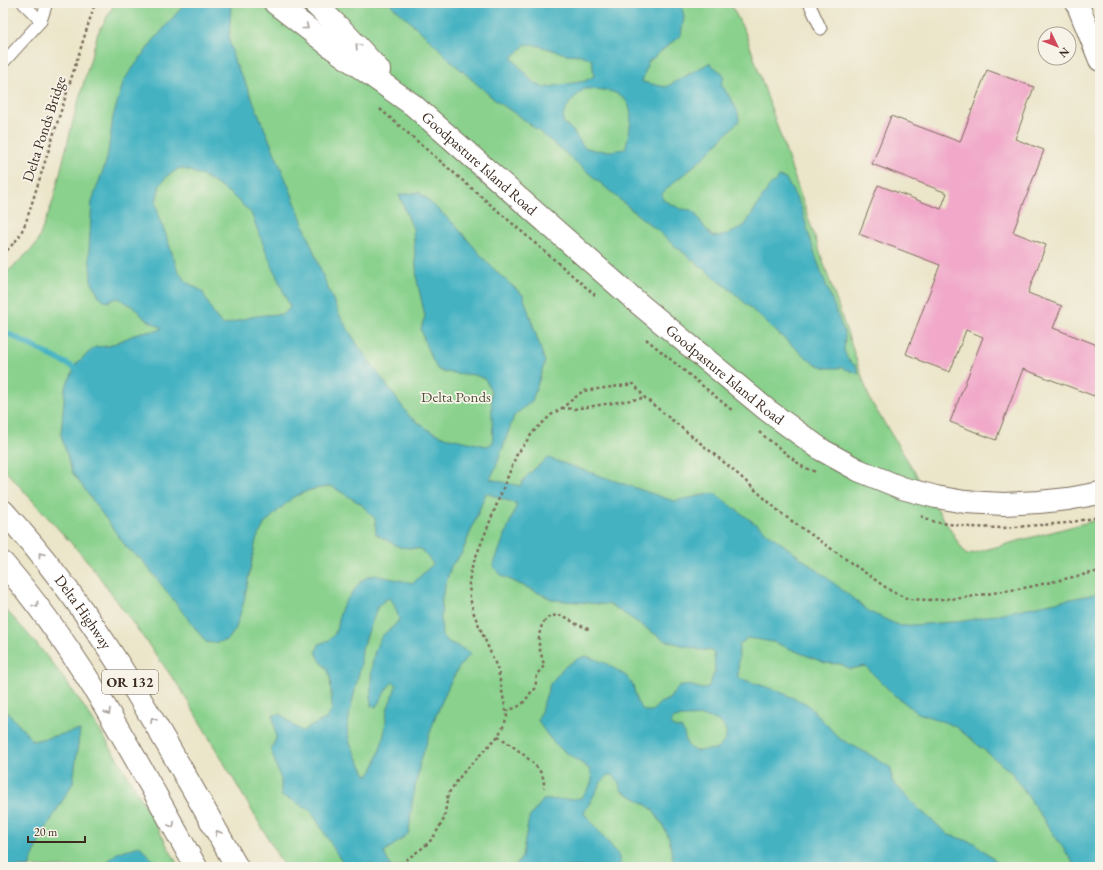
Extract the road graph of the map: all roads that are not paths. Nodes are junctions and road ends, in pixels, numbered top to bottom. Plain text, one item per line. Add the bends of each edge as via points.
1 (23, 3) edge
2 (47, 3) edge
3 (276, 3) edge
4 (314, 3) edge
5 (809, 3) edge
6 (1077, 3) edge
7 (42, 21) junction
8 (821, 29) dead end
9 (1100, 60) edge
10 (3, 63) edge
11 (413, 105) junction
12 (1100, 493) edge
13 (3, 511) edge
14 (3, 563) edge
15 (196, 867) edge
16 (237, 867) edge

1 - 7 lane
2 - 7 lane
3 -> 11 main road, Goodpasture Island Road via 334,49
11 -> 4 main road, Goodpasture Island Road
5 - 8 lane
6 - 9 main road
7 - 10 lane
11 - 12 main road, Goodpasture Island Road via 637,302 767,410 822,450 858,470 902,488 936,498 1004,504 1068,499
16 -> 13 main road, Delta Highway / OR 132 via 113,653 72,595
14 -> 15 main road, OR 132 via 85,673

